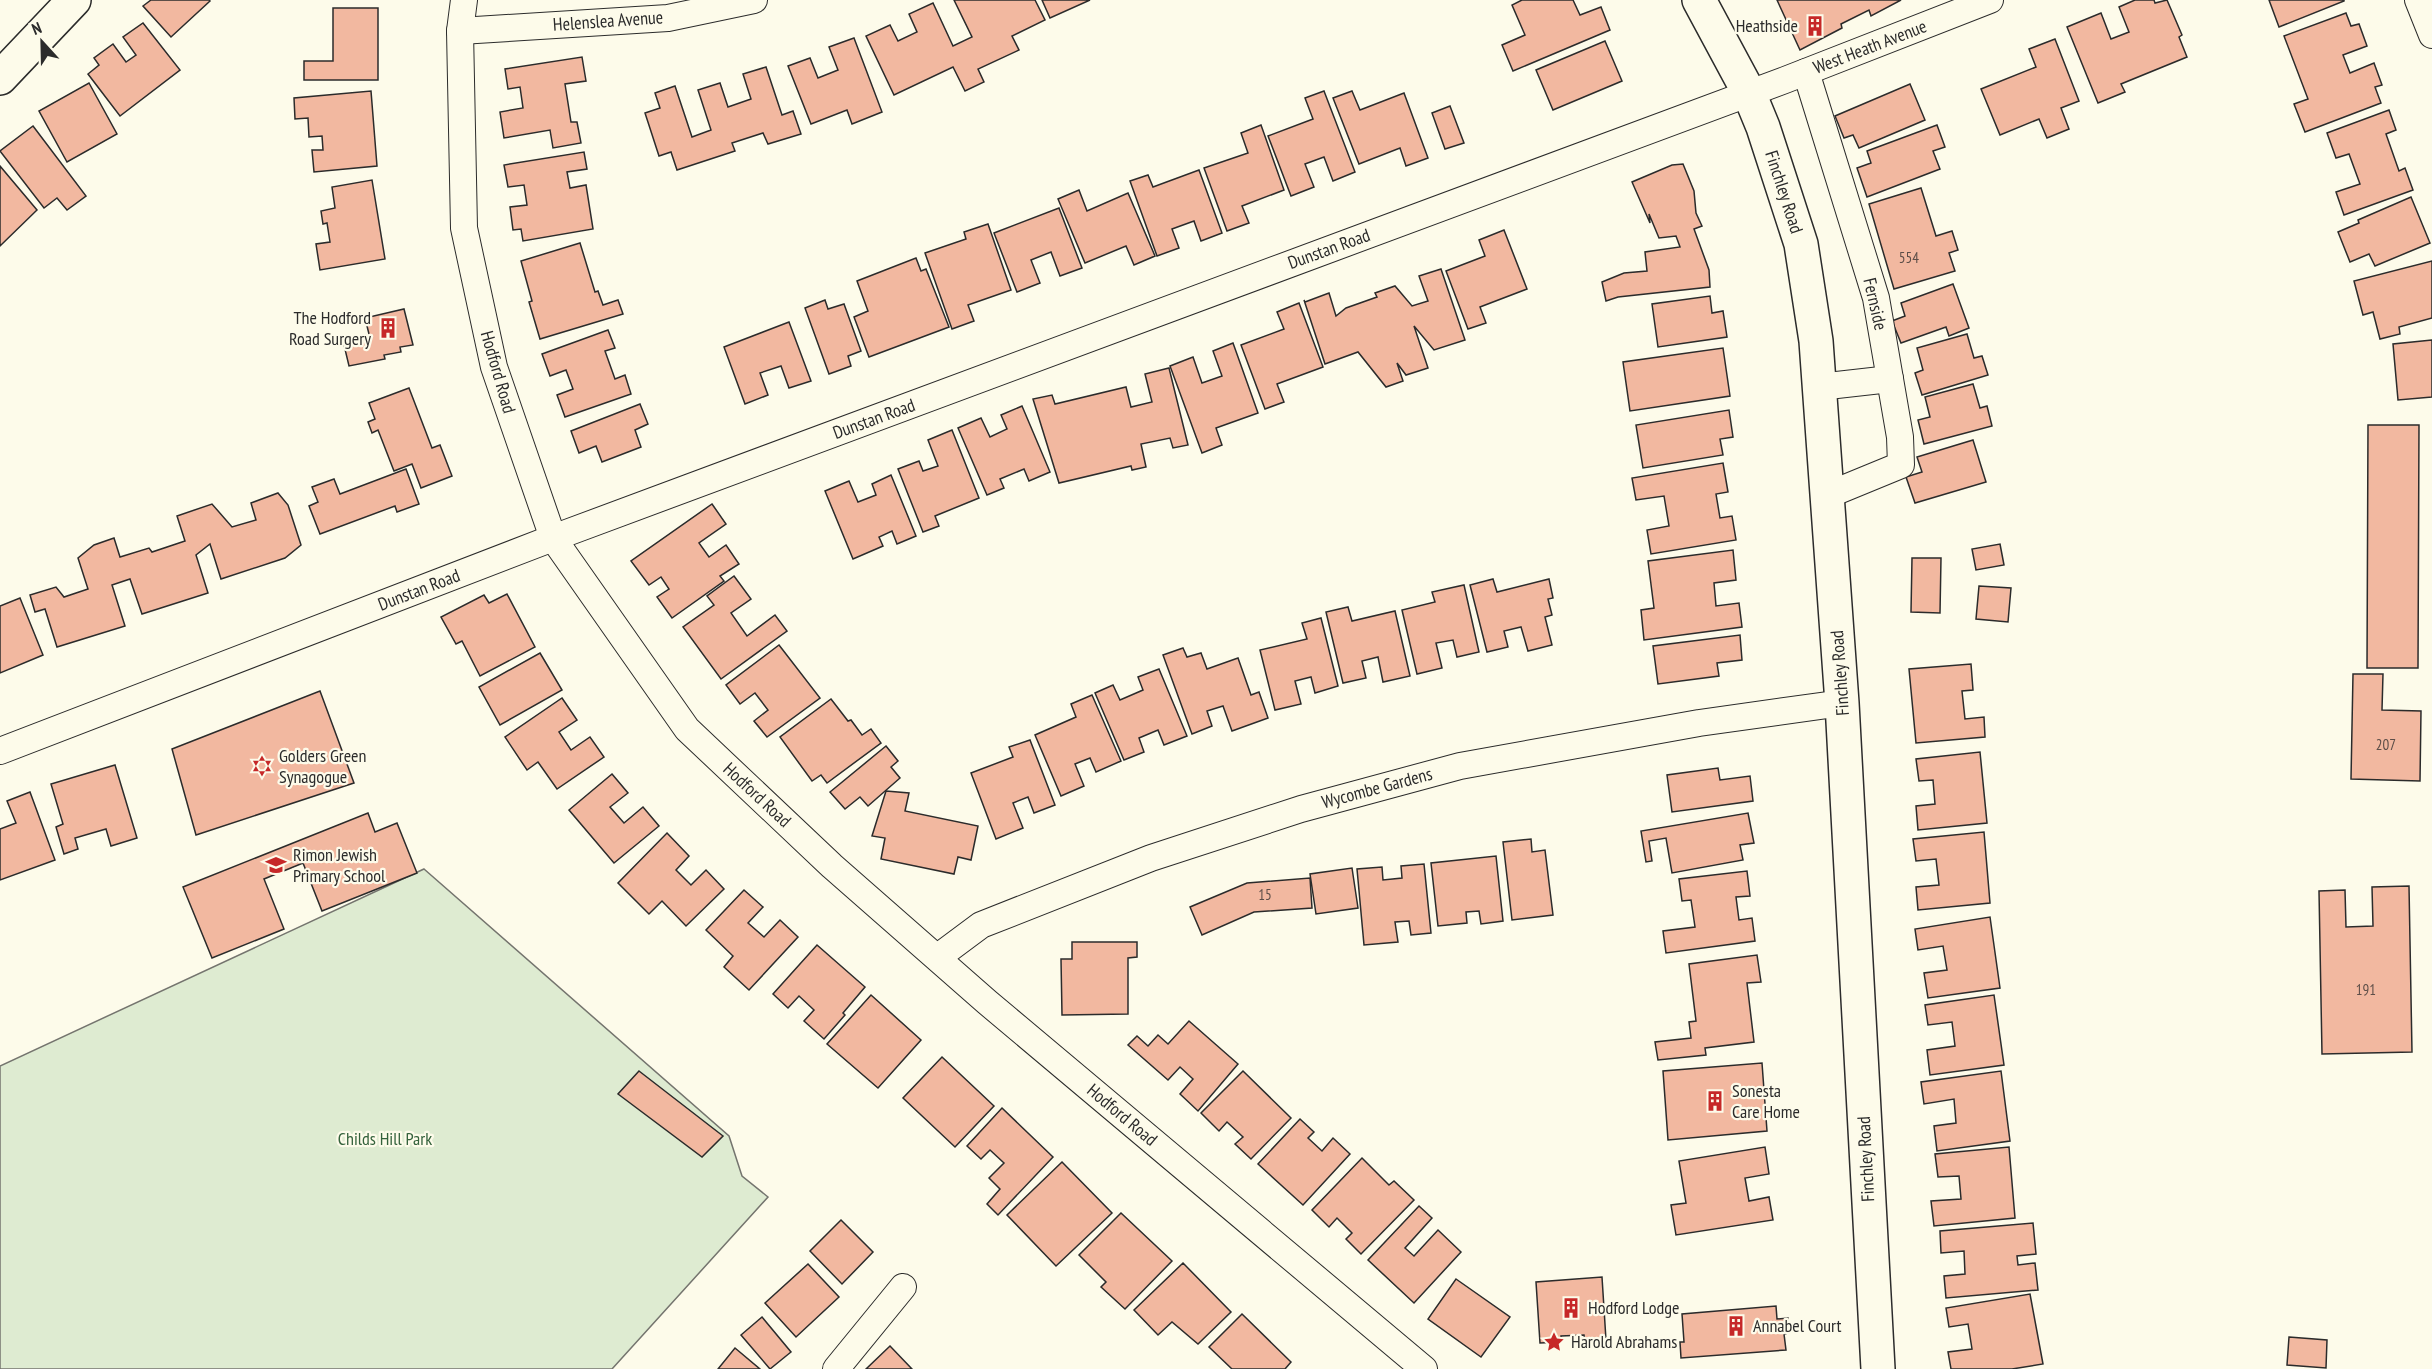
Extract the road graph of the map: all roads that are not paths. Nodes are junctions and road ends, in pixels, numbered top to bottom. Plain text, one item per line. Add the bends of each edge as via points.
1 (464, 0) edge
2 (754, 0) edge
3 (1699, 0) edge
4 (1990, 0) edge
5 (2418, 0) edge
6 (64, 3) edge
7 (460, 31) junction
8 (2432, 35) edge
9 (1806, 72) junction
10 (0, 78) edge
11 (1749, 93) junction
12 (1890, 379) junction
13 (1819, 387) junction
14 (1828, 495) junction
15 (553, 538) junction
16 (1842, 703) junction
17 (0, 751) edge
18 (938, 957) junction
19 (903, 1287) dead end
20 (836, 1369) edge
21 (1424, 1369) edge
22 (1878, 1369) edge

1 - 7 street, Hodford Road
2 - 7 street, Helenslea Avenue via 668,18
3 - 11 main road, Finchley Road
4 - 9 street, West Heath Avenue
5 - 8 street
6 - 10 main road
7 - 15 street, Hodford Road via 464,228 494,367
9 - 11 street, West Heath Avenue
9 - 12 street, Fernside via 1876,298
11 - 13 main road, Finchley Road via 1801,244
11 - 15 street, Dunstan Road
12 - 13 street
12 - 14 street, Fernside via 1900,437 1900,465
13 - 14 main road, Finchley Road
14 - 16 main road, Finchley Road
15 - 17 street, Dunstan Road
15 - 18 street, Hodford Road via 687,729 832,866
16 - 18 street, Wycombe Gardens via 1699,723 1460,766 1300,809 1151,858 981,925
16 - 22 main road, Finchley Road
18 - 21 street, Hodford Road
19 - 20 street

